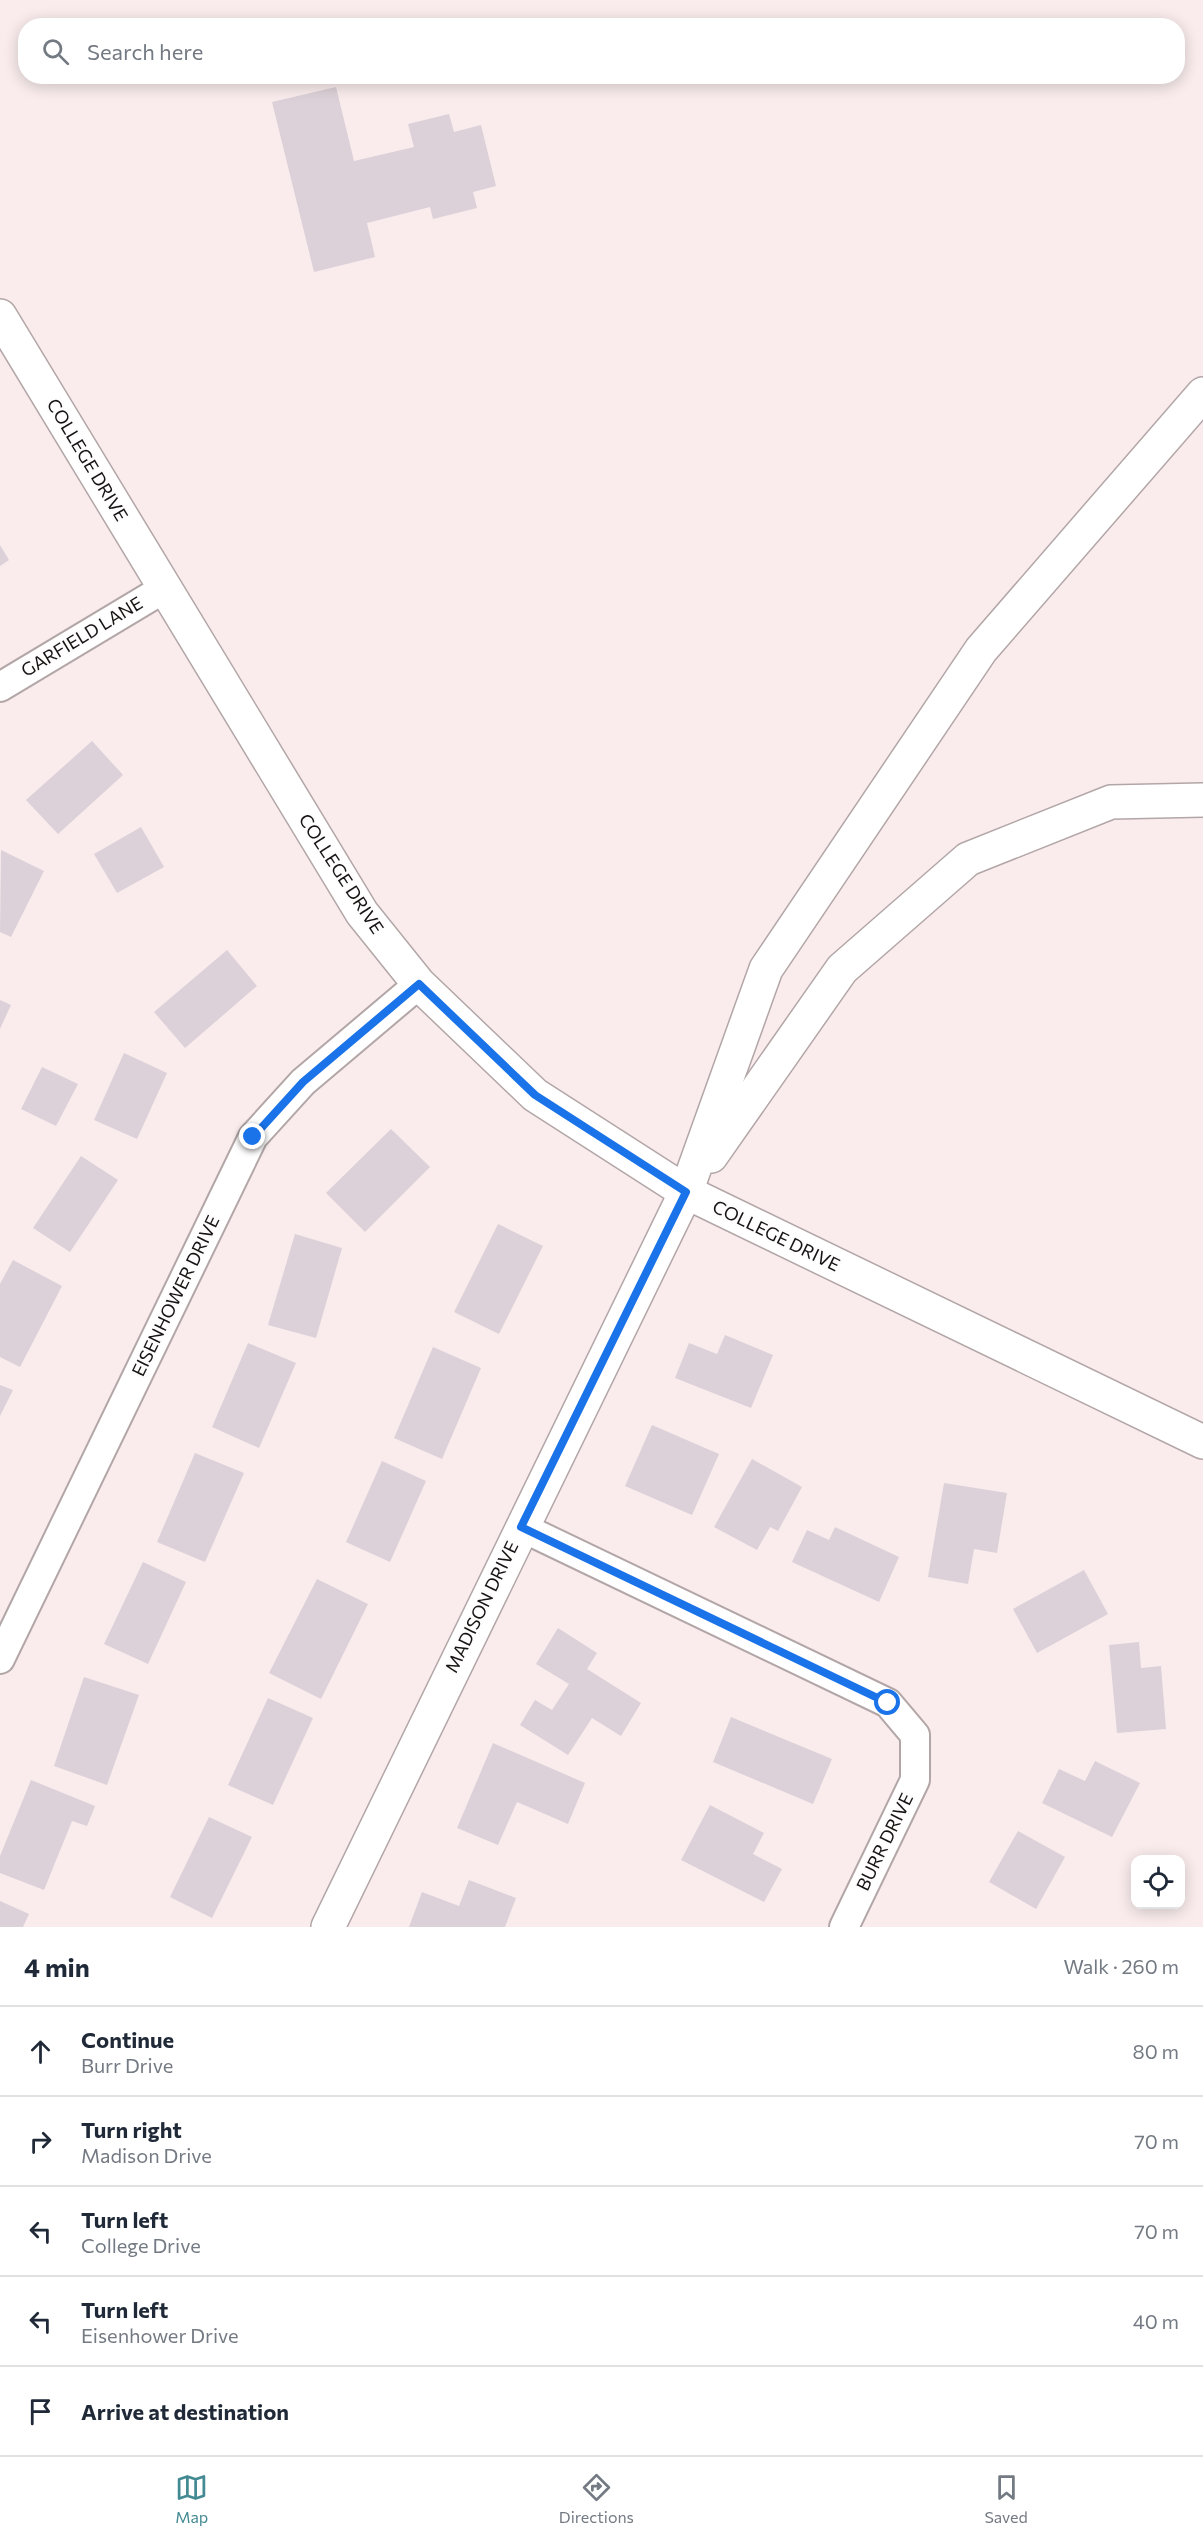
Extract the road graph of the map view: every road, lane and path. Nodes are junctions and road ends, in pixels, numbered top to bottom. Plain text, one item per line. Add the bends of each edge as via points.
1 (0, 316) edge
2 (1203, 394) edge
3 (165, 588) junction
4 (0, 687) edge
5 (1203, 801) edge
6 (419, 984) junction
7 (686, 1192) junction
8 (1203, 1442) edge
9 (521, 1527) junction
10 (0, 1659) edge
11 (328, 1927) edge
12 (844, 1927) edge

1 - 3 main road, COLLEGE DRIVE
2 - 7 main road via 981,650 766,969
3 - 4 street, GARFIELD LANE
3 - 6 main road, COLLEGE DRIVE via 362,913
5 - 7 main road via 1111,802 968,859 842,969
6 - 7 main road, COLLEGE DRIVE via 535,1095
6 - 10 street, EISENHOWER DRIVE via 303,1082 253,1137
7 - 8 main road, COLLEGE DRIVE
7 - 9 main road, MADISON DRIVE
9 - 11 main road, MADISON DRIVE
9 - 12 street, BURR DRIVE via 888,1703 915,1735 915,1780

